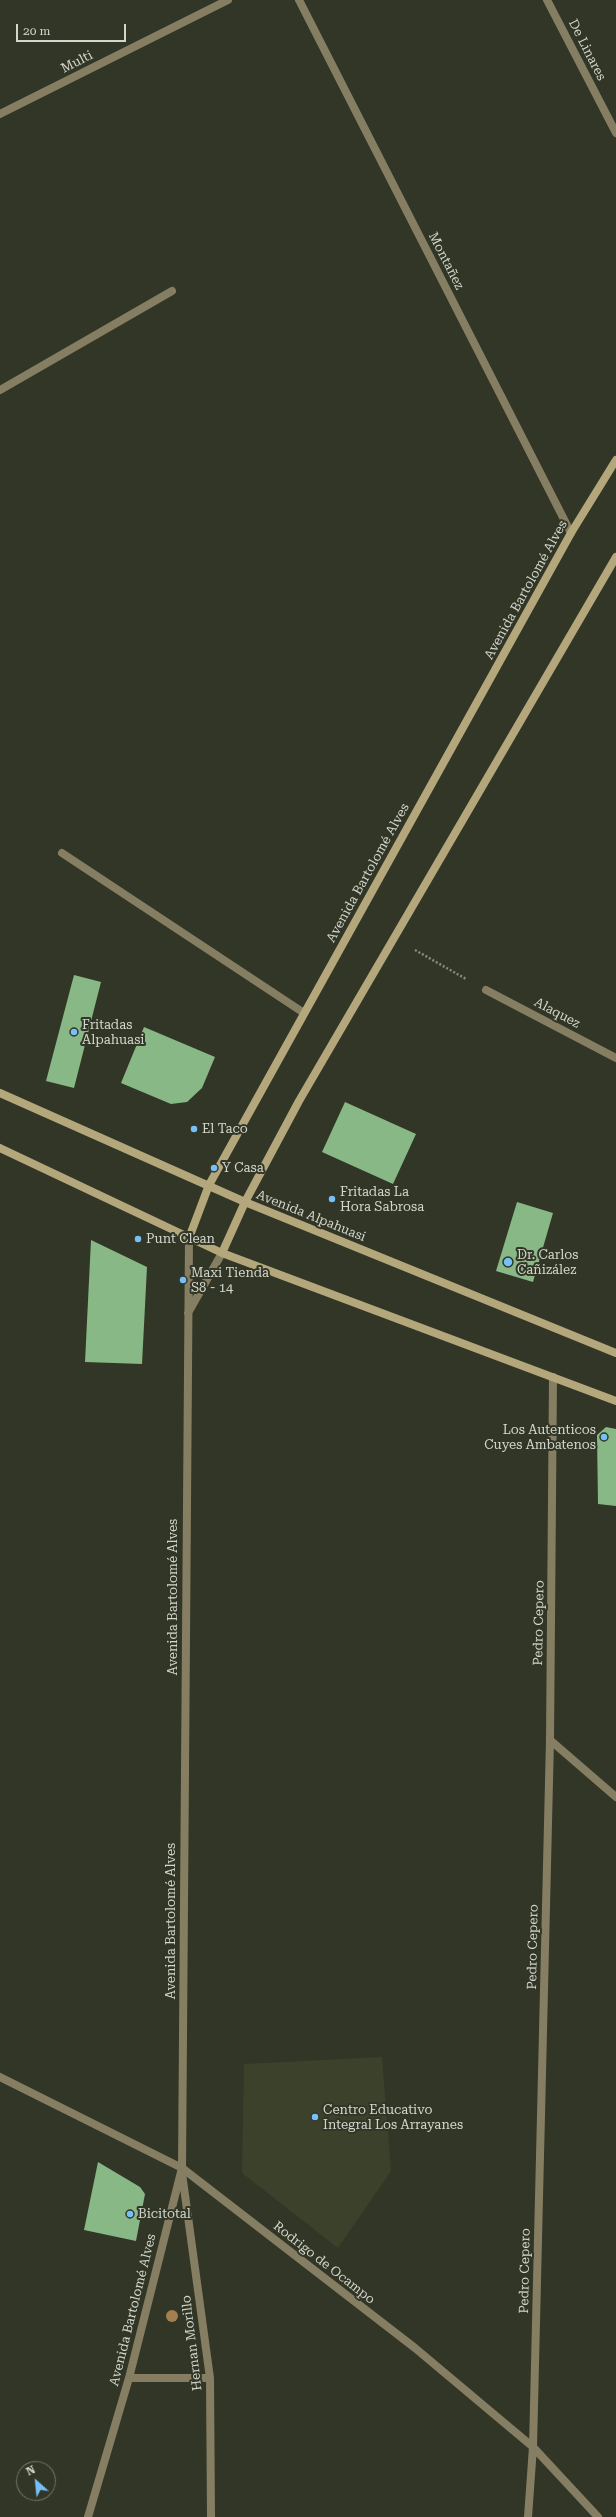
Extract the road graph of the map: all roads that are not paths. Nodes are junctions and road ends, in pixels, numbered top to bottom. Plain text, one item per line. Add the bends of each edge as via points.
1 (228, 0) edge
2 (299, 0) edge
3 (547, 0) edge
4 (0, 114) edge
5 (616, 133) edge
6 (172, 291) dead end
7 (0, 390) edge
8 (616, 460) edge
9 (571, 533) junction
10 (616, 557) edge
11 (62, 853) dead end
12 (486, 990) road end
13 (304, 1013) junction
14 (616, 1058) edge
15 (0, 1093) edge
16 (0, 1148) edge
17 (209, 1185) junction
18 (245, 1202) junction
19 (189, 1238) junction
20 (222, 1253) junction
21 (188, 1313) junction
22 (616, 1353) edge
23 (553, 1377) junction
24 (616, 1402) edge
25 (550, 1740) junction
26 (616, 1797) edge
27 (0, 2078) edge
28 (182, 2168) junction
29 (129, 2378) junction
30 (210, 2378) junction
31 (533, 2447) junction
32 (88, 2517) edge
33 (211, 2517) edge
34 (528, 2517) edge
35 (598, 2517) edge

1 - 4 street, Multi
2 - 9 street, Montañez
3 - 5 street, De Linares
6 - 7 street
8 - 9 main road, Avenida Bartolomé Alves
9 - 13 main road, Avenida Bartolomé Alves
10 - 18 main road, Avenida Bartolomé Alves via 299,1101
11 - 13 street
12 - 14 street, Alaquez
13 - 17 main road, Avenida Bartolomé Alves
15 - 17 main road, Avenida Alpahuasi
16 - 19 main road
17 - 18 main road, Avenida Alpahuasi
17 - 19 main road, Avenida Bartolomé Alves
18 - 20 main road, Avenida Bartolomé Alves
18 - 22 main road, Avenida Alpahuasi
19 - 20 main road
19 - 21 street, Avenida Bartolomé Alves
20 - 21 street, Avenida Bartolomé Alves
20 - 23 main road
21 - 28 street, Avenida Bartolomé Alves
23 - 24 main road
23 - 25 street, Pedro Cepero
25 - 26 street
25 - 31 street, Pedro Cepero
27 - 28 street, Rodrigo de Ocampo
28 - 29 street, Avenida Bartolomé Alves
28 - 30 street, Hernan Morillo
28 - 31 street, Rodrigo de Ocampo via 415,2348
29 - 30 street
29 - 32 street, Avenida Bartolomé Alves
30 - 33 street, Hernan Morillo
31 - 34 street, Pedro Cepero
31 - 35 street, Rodrigo de Ocampo

